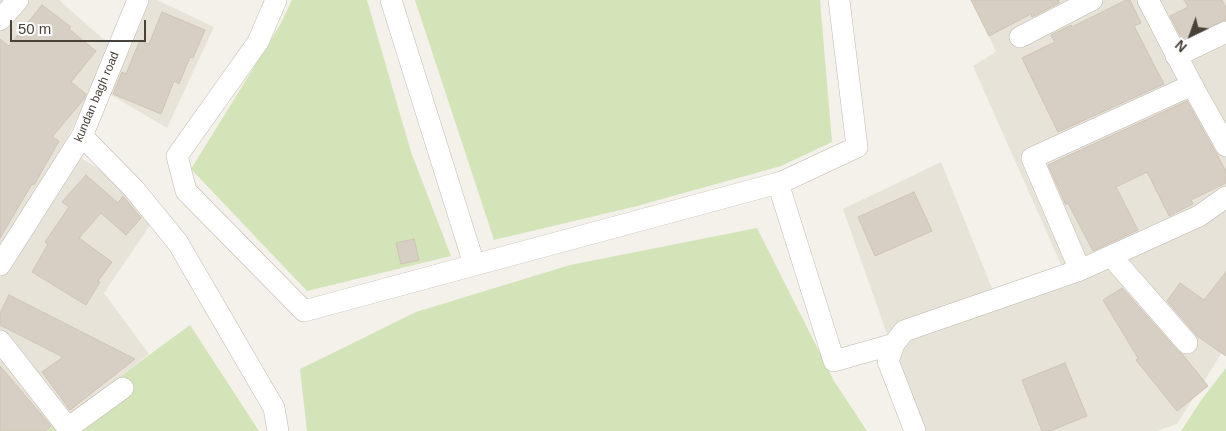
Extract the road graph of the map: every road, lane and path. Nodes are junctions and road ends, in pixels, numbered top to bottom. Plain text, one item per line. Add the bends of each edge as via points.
1 (18, 0) edge
2 (138, 0) edge
3 (276, 0) edge
4 (391, 0) edge
5 (839, 0) edge
6 (1092, 0) edge
7 (1148, 0) edge
8 (0, 20) edge
9 (1226, 32) edge
10 (1020, 37) dead end
11 (1176, 56) junction
12 (1192, 84) junction
13 (82, 136) junction
14 (1226, 146) edge
15 (778, 183) junction
16 (1226, 197) edge
17 (1111, 256) junction
18 (474, 264) junction
19 (0, 265) edge
20 (1080, 270) junction
21 (0, 341) edge
22 (1187, 343) dead end
23 (894, 344) junction
24 (123, 388) dead end
25 (278, 431) edge
26 (915, 431) edge

1 - 8 street
2 - 13 street, kundan bagh road
3 - 18 street via 258,42 177,156 186,191 304,311
4 - 18 street
5 - 15 street via 857,146
6 - 10 street
7 - 11 street
9 - 11 street
11 - 12 street
12 - 14 street
12 - 20 street via 1032,158
13 - 19 street, kundan bagh road
13 - 25 street via 134,189 178,243 274,408
15 - 18 street
15 - 23 street via 834,361
16 - 17 street via 1199,216
17 - 20 street
17 - 22 street
20 - 23 street via 904,331
21 - 24 street via 68,428
23 - 26 street via 888,361

